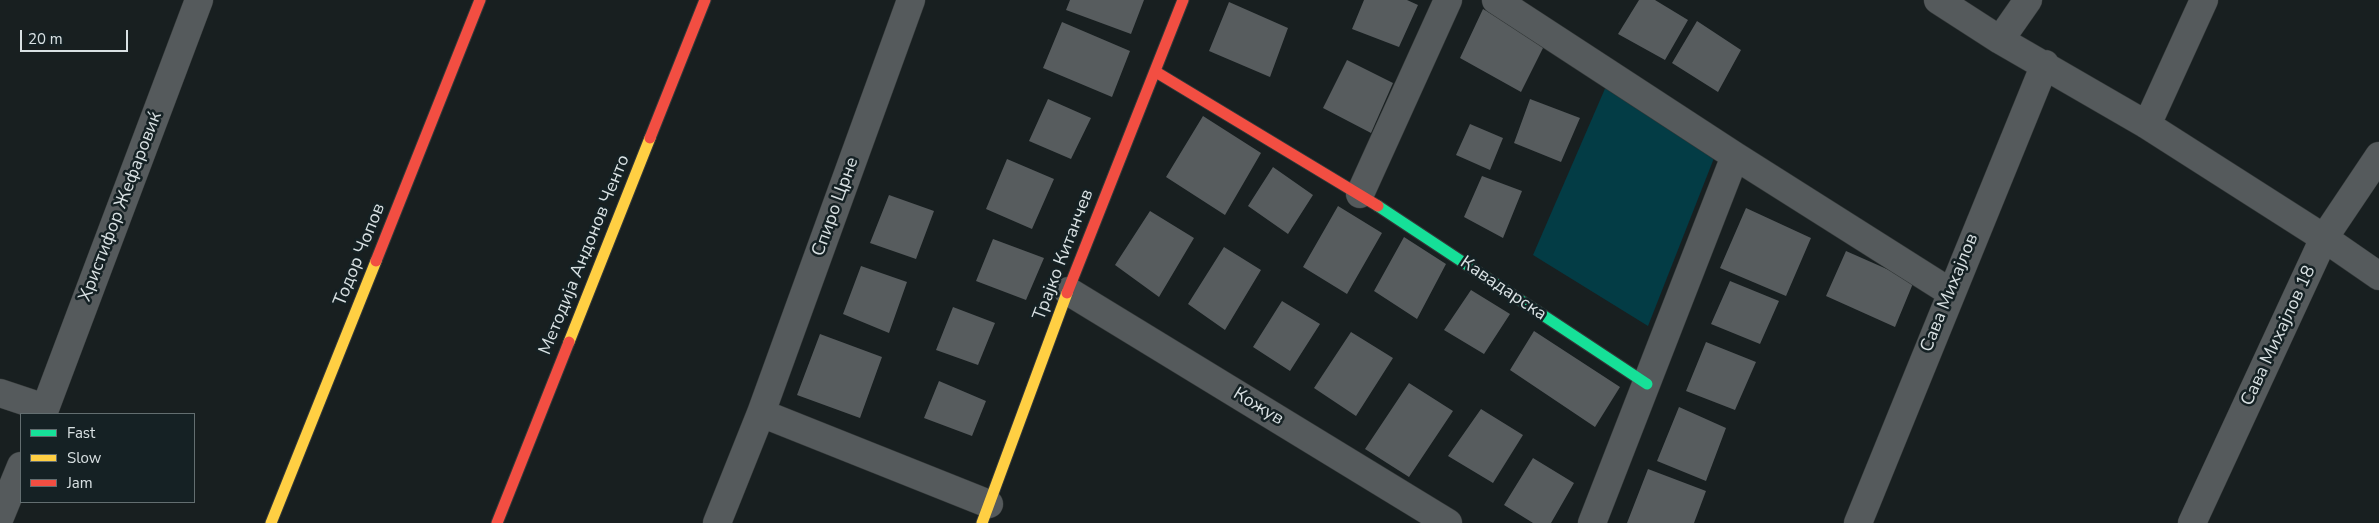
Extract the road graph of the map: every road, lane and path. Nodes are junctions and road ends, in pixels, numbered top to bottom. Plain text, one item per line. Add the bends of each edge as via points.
1 (199, 0) edge
2 (480, 0) edge
3 (705, 0) edge
4 (911, 0) edge
5 (1183, 0) edge
6 (1448, 0) edge
7 (1496, 0) edge
8 (1938, 0) edge
9 (2028, 0) edge
10 (2204, 0) edge
11 (2000, 40) junction
12 (2044, 64) junction
13 (1156, 72) junction
14 (2147, 125) junction
15 (1735, 156) junction
16 (2379, 156) edge
17 (1360, 194) junction
18 (2324, 238) junction
19 (2379, 276) edge
20 (1068, 291) junction
21 (1950, 292) junction
22 (1647, 384) junction
23 (0, 392) edge
24 (44, 411) edge
25 (761, 413) junction
26 (20, 468) edge
27 (986, 514) edge
28 (0, 518) edge
29 (271, 523) edge
30 (497, 523) edge
31 (717, 523) edge
32 (1448, 523) edge
33 (1592, 523) edge
34 (1858, 523) edge
35 (2192, 523) edge

1 - 24 street, Христифор Жефаровиќ
2 - 29 street, Тодор Чопов
3 - 30 street, Методија Андонов Ченто
4 - 25 street, Спиро Црне
5 - 13 street, Трајко Китанчев
6 - 17 street
7 - 15 street
8 - 11 street
9 - 11 street
10 - 14 street
11 - 12 street
12 - 14 street
12 - 21 street, Сава Михајлов
13 - 17 street, Кавадарска
13 - 20 street, Трајко Китанчев
14 - 18 street
15 - 21 street
15 - 22 street
16 - 18 street, Сава Михајлов 18
17 - 22 street, Кавадарска
18 - 19 street
18 - 35 street, Сава Михајлов 18
20 - 27 street, Трајко Китанчев
20 - 32 street, Кожув
21 - 34 street, Сава Михајлов
22 - 33 street
23 - 24 street
25 - 27 street
25 - 31 street, Спиро Црне
26 - 28 street

